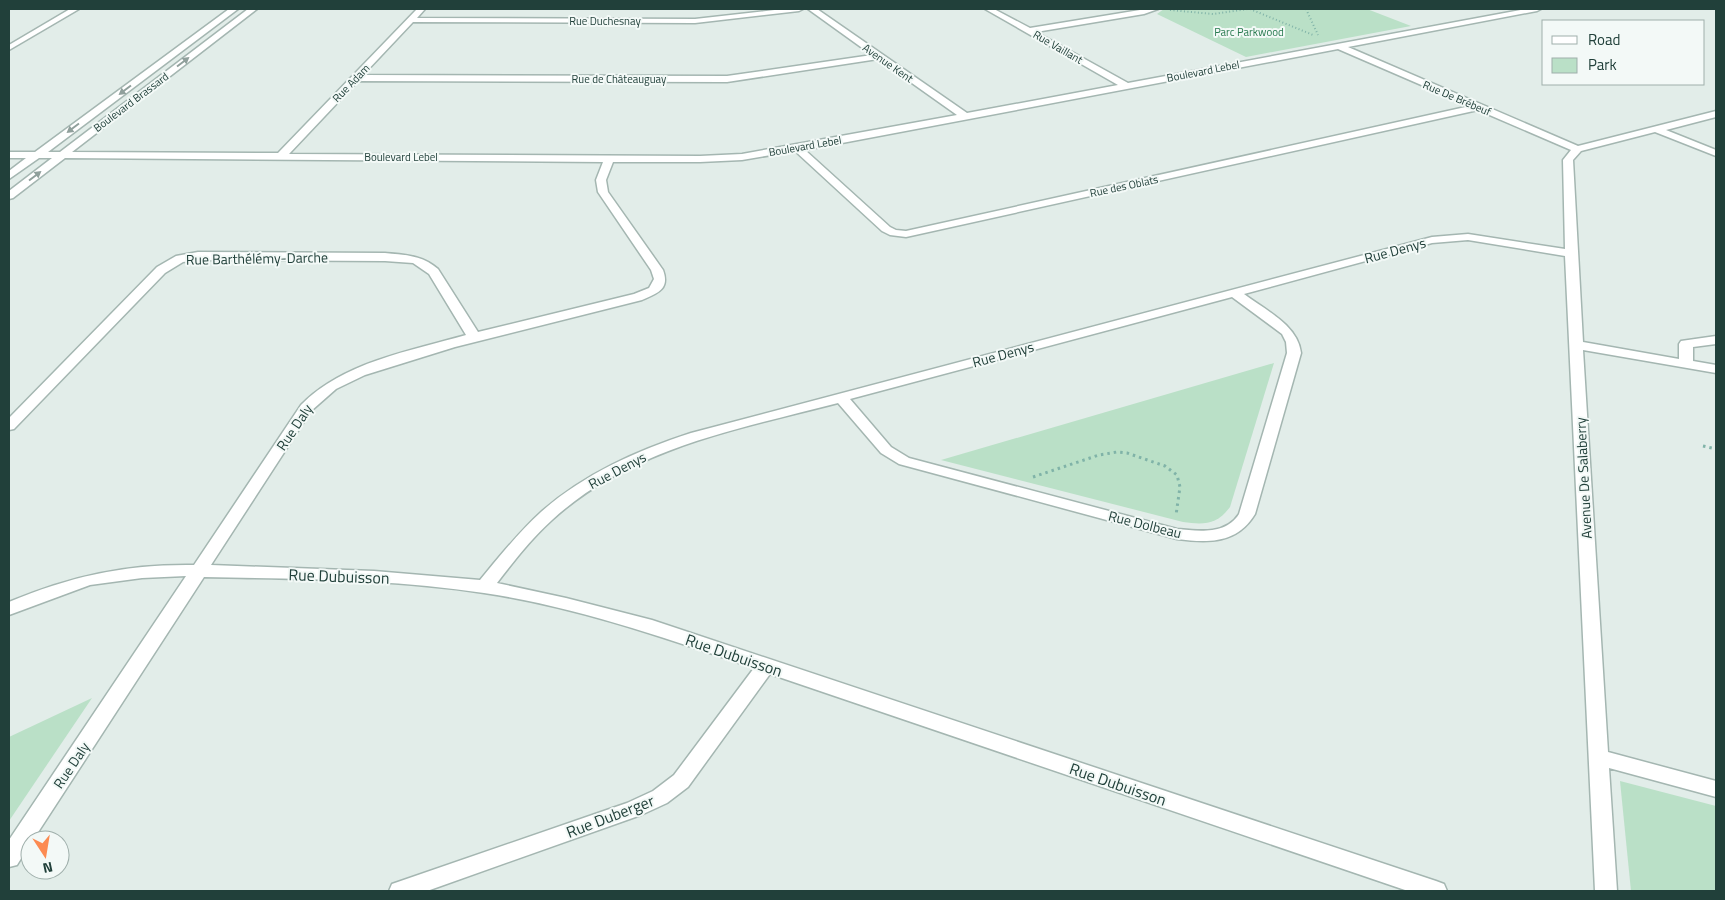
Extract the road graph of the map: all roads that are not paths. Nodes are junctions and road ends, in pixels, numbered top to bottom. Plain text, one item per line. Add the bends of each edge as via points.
1 (75, 9) edge
2 (234, 9) edge
3 (253, 9) edge
4 (421, 9) edge
5 (799, 9) edge
6 (812, 9) edge
7 (989, 9) edge
8 (1154, 9) edge
9 (1537, 9) edge
10 (410, 20) junction
11 (1029, 31) junction
12 (1338, 46) junction
13 (9, 48) edge
14 (879, 56) junction
15 (356, 78) junction
16 (1126, 86) junction
17 (1479, 107) junction
18 (1716, 114) edge
19 (964, 116) junction
20 (1656, 129) junction
21 (797, 148) junction
22 (1577, 149) junction
23 (1716, 153) edge
24 (9, 155) edge
25 (61, 156) junction
26 (280, 157) junction
27 (33, 159) junction
28 (609, 159) junction
29 (9, 165) edge
30 (9, 176) edge
31 (9, 196) edge
32 (1571, 253) junction
33 (1233, 292) junction
34 (474, 337) junction
35 (1716, 340) edge
36 (1576, 345) junction
37 (1686, 363) junction
38 (1716, 369) edge
39 (841, 397) junction
40 (9, 426) edge
41 (199, 571) junction
42 (484, 587) junction
43 (9, 609) edge
44 (766, 666) junction
45 (1598, 757) junction
46 (1716, 789) edge
47 (9, 858) edge
48 (400, 891) edge
49 (1436, 891) edge
50 (1606, 891) edge

1 - 13 street
2 -> 27 street, Boulevard Brassard
25 -> 3 street, Boulevard Brassard
4 - 10 street, Rue Adam
5 - 10 street, Rue Duchesnay via 695,21
6 - 14 street, Avenue Kent
7 - 11 street, Rue Vaillant
8 - 11 street
9 - 12 street, Boulevard Lebel
10 - 15 street, Rue Adam
11 - 16 street, Rue Vaillant
12 - 16 street, Boulevard Lebel
12 - 17 street, Rue De Brébeuf
14 - 15 street, Rue de Châteauguay via 727,79
14 - 19 street, Avenue Kent
15 - 26 street, Rue Adam
16 - 19 street, Boulevard Lebel
17 - 21 street, Rue des Oblats via 906,234 886,229
17 - 22 street, Rue De Brébeuf
18 - 20 street
19 - 21 street, Boulevard Lebel
20 - 22 street
20 - 23 street
21 - 28 street, Boulevard Lebel via 721,158
22 - 32 street, Avenue De Salaberry via 1568,160
24 - 27 street, Boulevard Lebel
25 - 26 street, Boulevard Lebel
25 - 27 street, Boulevard Lebel
31 -> 25 street, Boulevard Brassard
26 - 28 street, Boulevard Lebel
27 - 29 street, Boulevard Lebel
27 - 30 street, Boulevard Brassard
28 - 34 street, Rue Daly via 602,176 602,188 657,270 660,280 657,287 638,297
32 - 33 street, Rue Denys via 1486,239 1450,237
32 - 36 street, Avenue De Salaberry
33 - 39 street, Rue Denys
33 - 39 street, Rue Dolbeau via 1287,332 1293,342 1294,353 1247,514 1240,524 1219,534 1177,534 904,461 886,450
34 - 40 street, Rue Barthélémy-Darche via 434,272 416,260 375,257 186,258 161,270
34 - 41 street, Rue Daly via 362,371 332,384 319,394 306,408
35 - 37 street via 1686,344
36 - 37 street
36 - 45 street, Avenue De Salaberry
37 - 38 street
39 - 42 street, Rue Denys via 696,436 646,453 615,468 572,495 546,517 516,547
41 - 42 street, Rue Dubuisson via 382,577
41 - 43 street, Rue Dubuisson via 136,572 103,577 58,589
41 - 47 street, Rue Daly
42 - 44 street, Rue Dubuisson via 609,615
44 - 48 street, Rue Duberger via 690,770 660,797 634,810
44 - 49 street, Rue Dubuisson
45 - 46 street
45 - 50 street, Avenue De Salaberry

